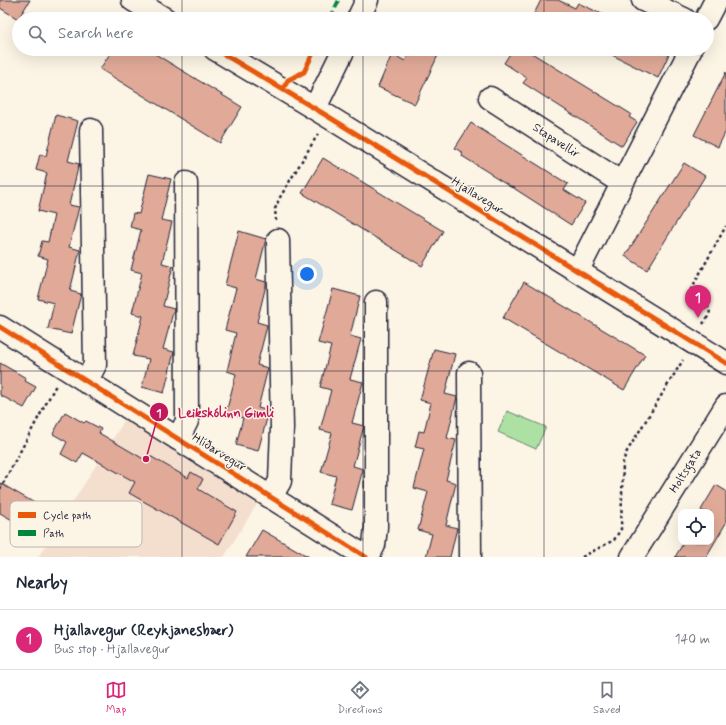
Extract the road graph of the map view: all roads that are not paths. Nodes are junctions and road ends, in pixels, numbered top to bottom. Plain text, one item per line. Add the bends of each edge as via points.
1 (133, 0) edge
2 (367, 0) edge
3 (643, 0) edge
4 (716, 0) edge
5 (153, 12) edge
6 (361, 12) edge
7 (669, 12) edge
8 (710, 12) edge
9 (227, 56) edge
10 (342, 56) edge
11 (687, 56) edge
12 (490, 98) dead end
13 (322, 113) junction
14 (91, 130) dead end
15 (186, 183) dead end
16 (622, 183) junction
17 (278, 240) road end
18 (578, 270) junction
19 (376, 302) dead end
20 (0, 327) edge
21 (726, 362) edge
22 (469, 373) dead end
23 (86, 382) junction
24 (726, 406) edge
25 (178, 439) junction
26 (271, 497) junction
27 (367, 557) edge
28 (470, 557) edge
29 (632, 557) edge

1 - 5 street
2 - 6 street
3 - 7 street
4 - 8 street
9 - 13 street, Hjallavegur
10 - 13 street
11 - 16 street
12 - 16 street, Stapavellir
13 - 18 street, Hjallavegur
14 - 23 street via 95,365
15 - 25 street, Hlíðarvegur via 187,421
16 - 18 street
17 - 26 street via 281,466 280,481
18 - 21 street, Hjallavegur
19 - 27 street, Hlíðarvegur via 376,527 374,545
20 - 23 street, Hlíðarvegur
22 - 28 street
23 - 25 street, Hlíðarvegur
24 - 29 street, Holtsgata
25 - 26 street, Hlíðarvegur
26 - 27 street, Hlíðarvegur

